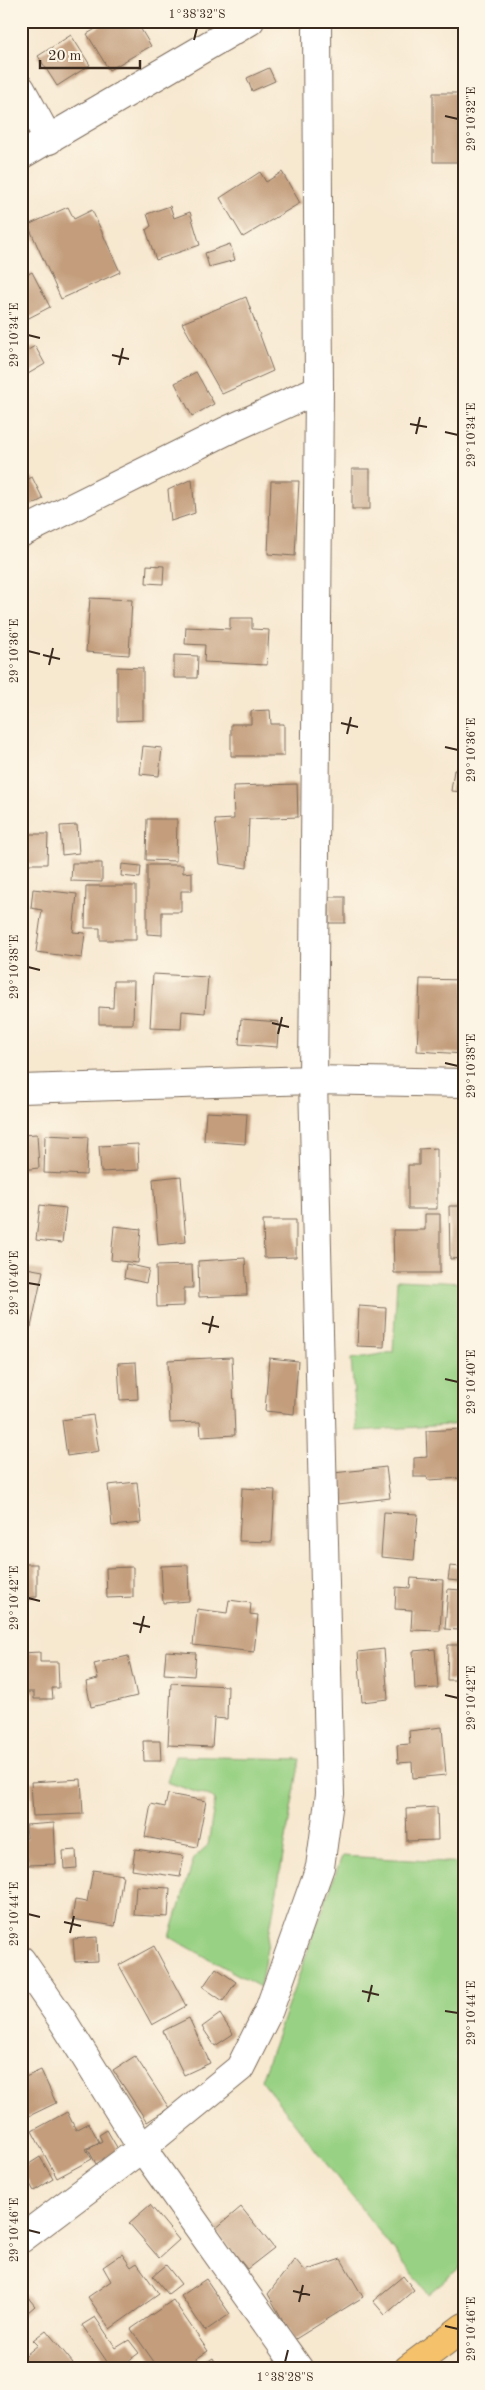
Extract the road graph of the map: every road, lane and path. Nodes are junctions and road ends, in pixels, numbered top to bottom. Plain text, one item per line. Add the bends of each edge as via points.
1 (250, 21) edge
2 (317, 21) edge
3 (21, 89) edge
4 (49, 140) junction
5 (21, 155) edge
6 (319, 390) junction
7 (21, 533) edge
8 (313, 1080) junction
9 (464, 1082) edge
10 (21, 1090) edge
11 (21, 1960) edge
12 (142, 2148) junction
13 (21, 2239) edge
14 (464, 2327) edge
15 (414, 2367) edge
16 (300, 2369) edge

1 - 4 street
2 - 6 street
3 - 4 street
4 - 5 street
6 - 7 street via 226,431
6 - 8 street
8 - 9 street
8 - 10 street
8 - 12 street via 330,1794 320,1867 269,2010 240,2068
11 - 12 street
12 - 13 street
12 - 16 street
14 - 15 highway

